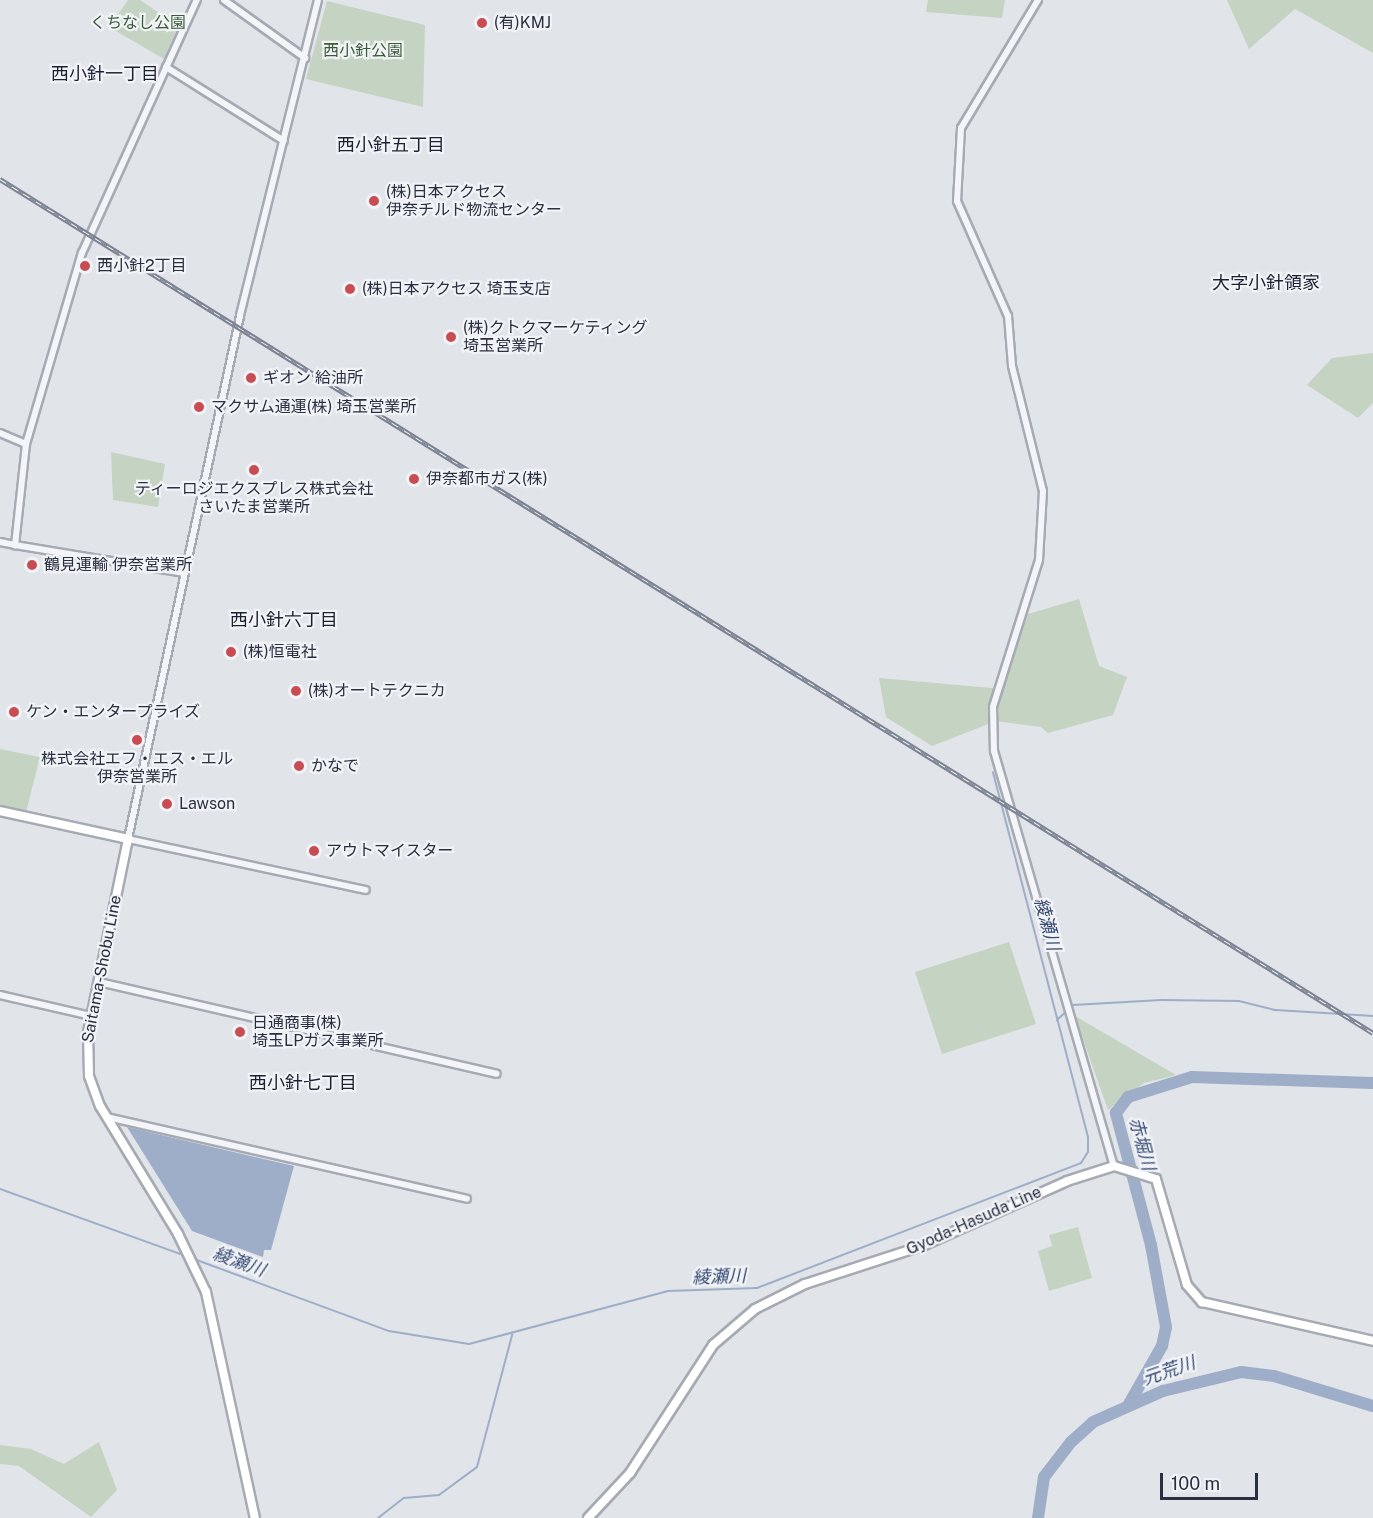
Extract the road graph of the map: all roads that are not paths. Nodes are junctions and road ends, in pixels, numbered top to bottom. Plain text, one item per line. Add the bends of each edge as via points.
1 (197, 0) edge
2 (224, 0) edge
3 (318, 0) edge
4 (1038, 0) edge
5 (305, 58) junction
6 (166, 68) junction
7 (284, 141) junction
8 (0, 433) edge
9 (26, 444) junction
10 (0, 542) edge
11 (15, 545) junction
12 (185, 573) junction
13 (0, 811) edge
14 (128, 839) junction
15 (366, 890) dead end
16 (99, 982) junction
17 (0, 995) edge
18 (91, 1017) junction
19 (497, 1074) dead end
20 (106, 1117) junction
21 (1116, 1167) junction
22 (467, 1199) dead end
23 (1373, 1341) edge
24 (255, 1518) edge
25 (588, 1518) edge

1 - 6 street
2 - 5 street
3 - 5 street
4 - 21 street via 961,128 957,201 1008,316 1012,366 1043,490 1039,560 993,706 994,751
5 - 7 street
6 - 7 street
6 - 9 street via 82,253
7 - 12 street
8 - 9 street
9 - 11 street
10 - 11 street
11 - 12 street
12 - 14 street
13 - 14 main road
14 - 15 street
14 - 16 main road, Saitama-Shobu Line
16 - 18 main road, Saitama-Shobu Line
16 - 19 street
17 - 18 street
18 - 20 main road, Saitama-Shobu Line via 88,1066
20 - 22 street
20 - 24 main road, Saitama-Shobu Line via 195,1267 215,1323
21 - 23 main road, Gyoda-Hasuda Line via 1151,1173 1159,1184 1187,1285 1202,1302
21 - 25 main road, Gyoda-Hasuda Line via 1067,1181 922,1246 795,1288 755,1309 713,1345 630,1473

